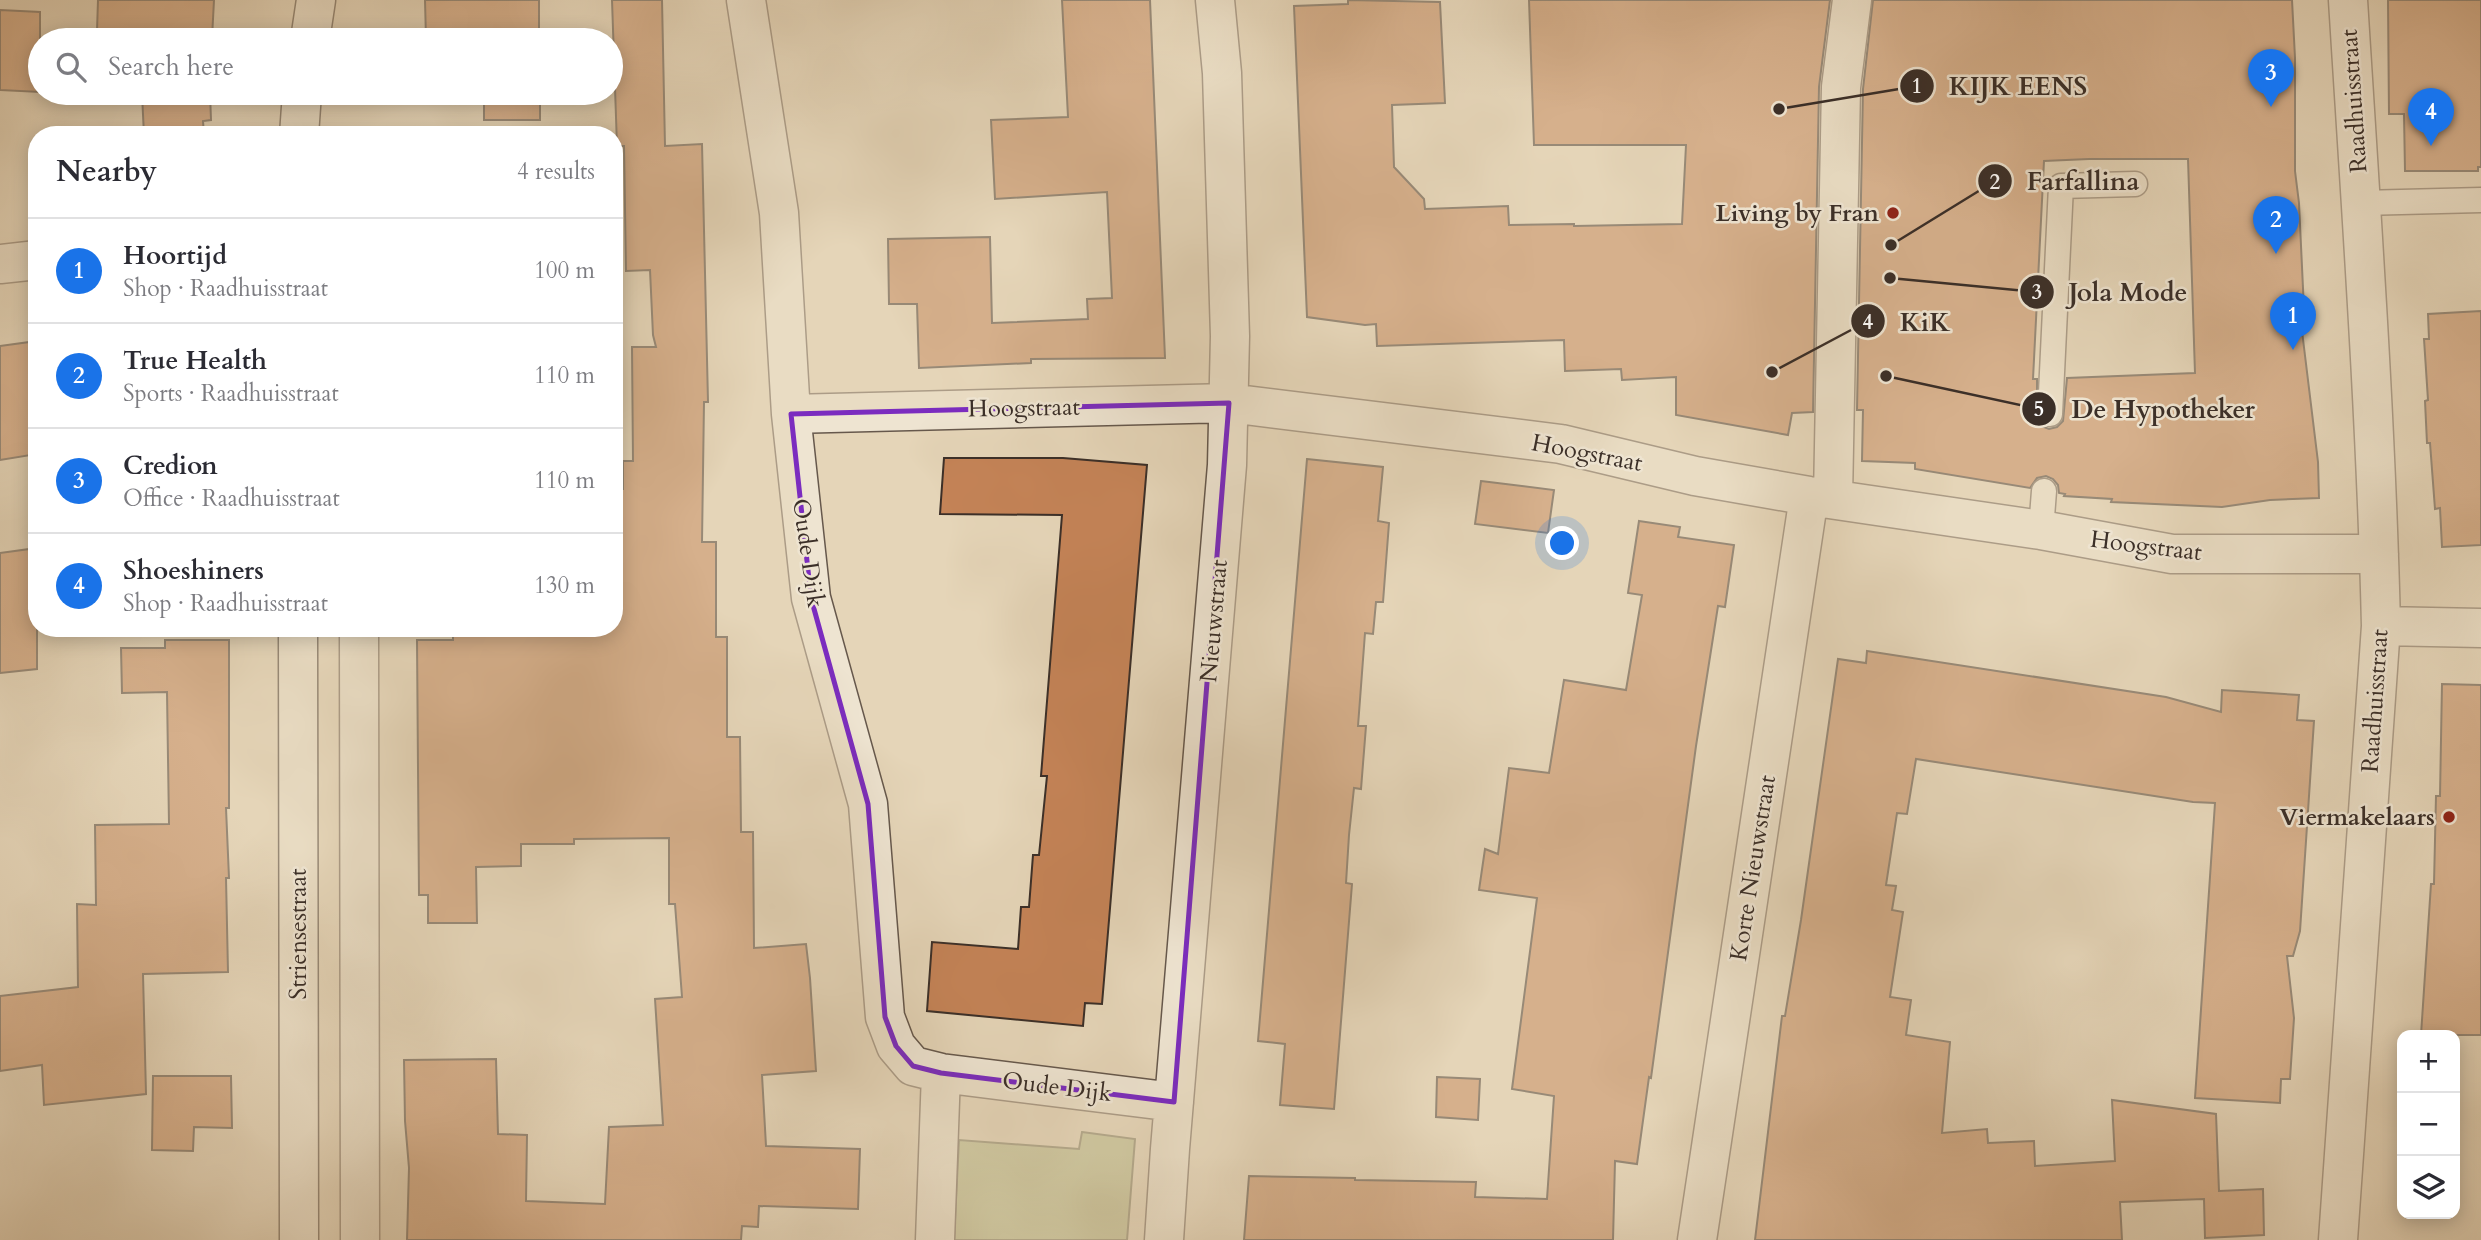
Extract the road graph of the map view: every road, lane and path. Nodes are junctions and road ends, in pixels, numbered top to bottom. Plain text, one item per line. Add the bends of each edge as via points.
1 (316, 0) edge
2 (746, 0) edge
3 (1216, 0) edge
4 (1852, 0) edge
5 (2348, 0) edge
6 (312, 28) edge
7 (301, 105) edge
8 (300, 126) edge
9 (2135, 184) dead end
10 (2481, 200) edge
11 (2361, 203) junction
12 (28, 261) edge
13 (0, 264) edge
14 (1229, 403) junction
15 (790, 414) junction
16 (2050, 414) dead end
17 (2044, 491) dead end
18 (1821, 497) junction
19 (2041, 530) junction
20 (2379, 554) junction
21 (2381, 626) junction
22 (2481, 628) edge
23 (298, 637) edge
24 (359, 637) edge
25 (940, 1073) junction
26 (1174, 1102) junction
27 (299, 1240) edge
28 (360, 1240) edge
29 (935, 1240) edge
30 (1164, 1240) edge
31 (1697, 1240) edge
32 (2338, 1240) edge

1 - 6 street
2 - 15 street, Oude Dijk via 779,213
3 - 14 street, Nieuwstraat via 1222,73
4 - 18 street, Korte Nieuwstraat via 1841,87
5 - 11 street, Raadhuisstraat
7 - 8 street
9 - 16 lane via 2061,186
10 - 11 lane, Raadhuisstraat
11 - 20 street, Raadhuisstraat
12 - 13 street
14 - 15 street, Hoogstraat
14 - 18 street, Hoogstraat via 1561,444 1695,476
14 - 26 street, Nieuwstraat
15 - 25 street, Oude Dijk via 811,598 868,804 885,1017 896,1046 913,1066
17 - 19 lane
18 - 19 street, Hoogstraat
18 - 31 street, Korte Nieuwstraat
19 - 20 street, Hoogstraat via 2172,554
20 - 21 street, Raadhuisstraat
21 - 22 street
21 - 32 street, Raadhuisstraat
23 - 27 street, Striensestraat
24 - 28 street
25 - 26 street, Oude Dijk
25 - 29 street
26 - 30 street, Nieuwstraat

